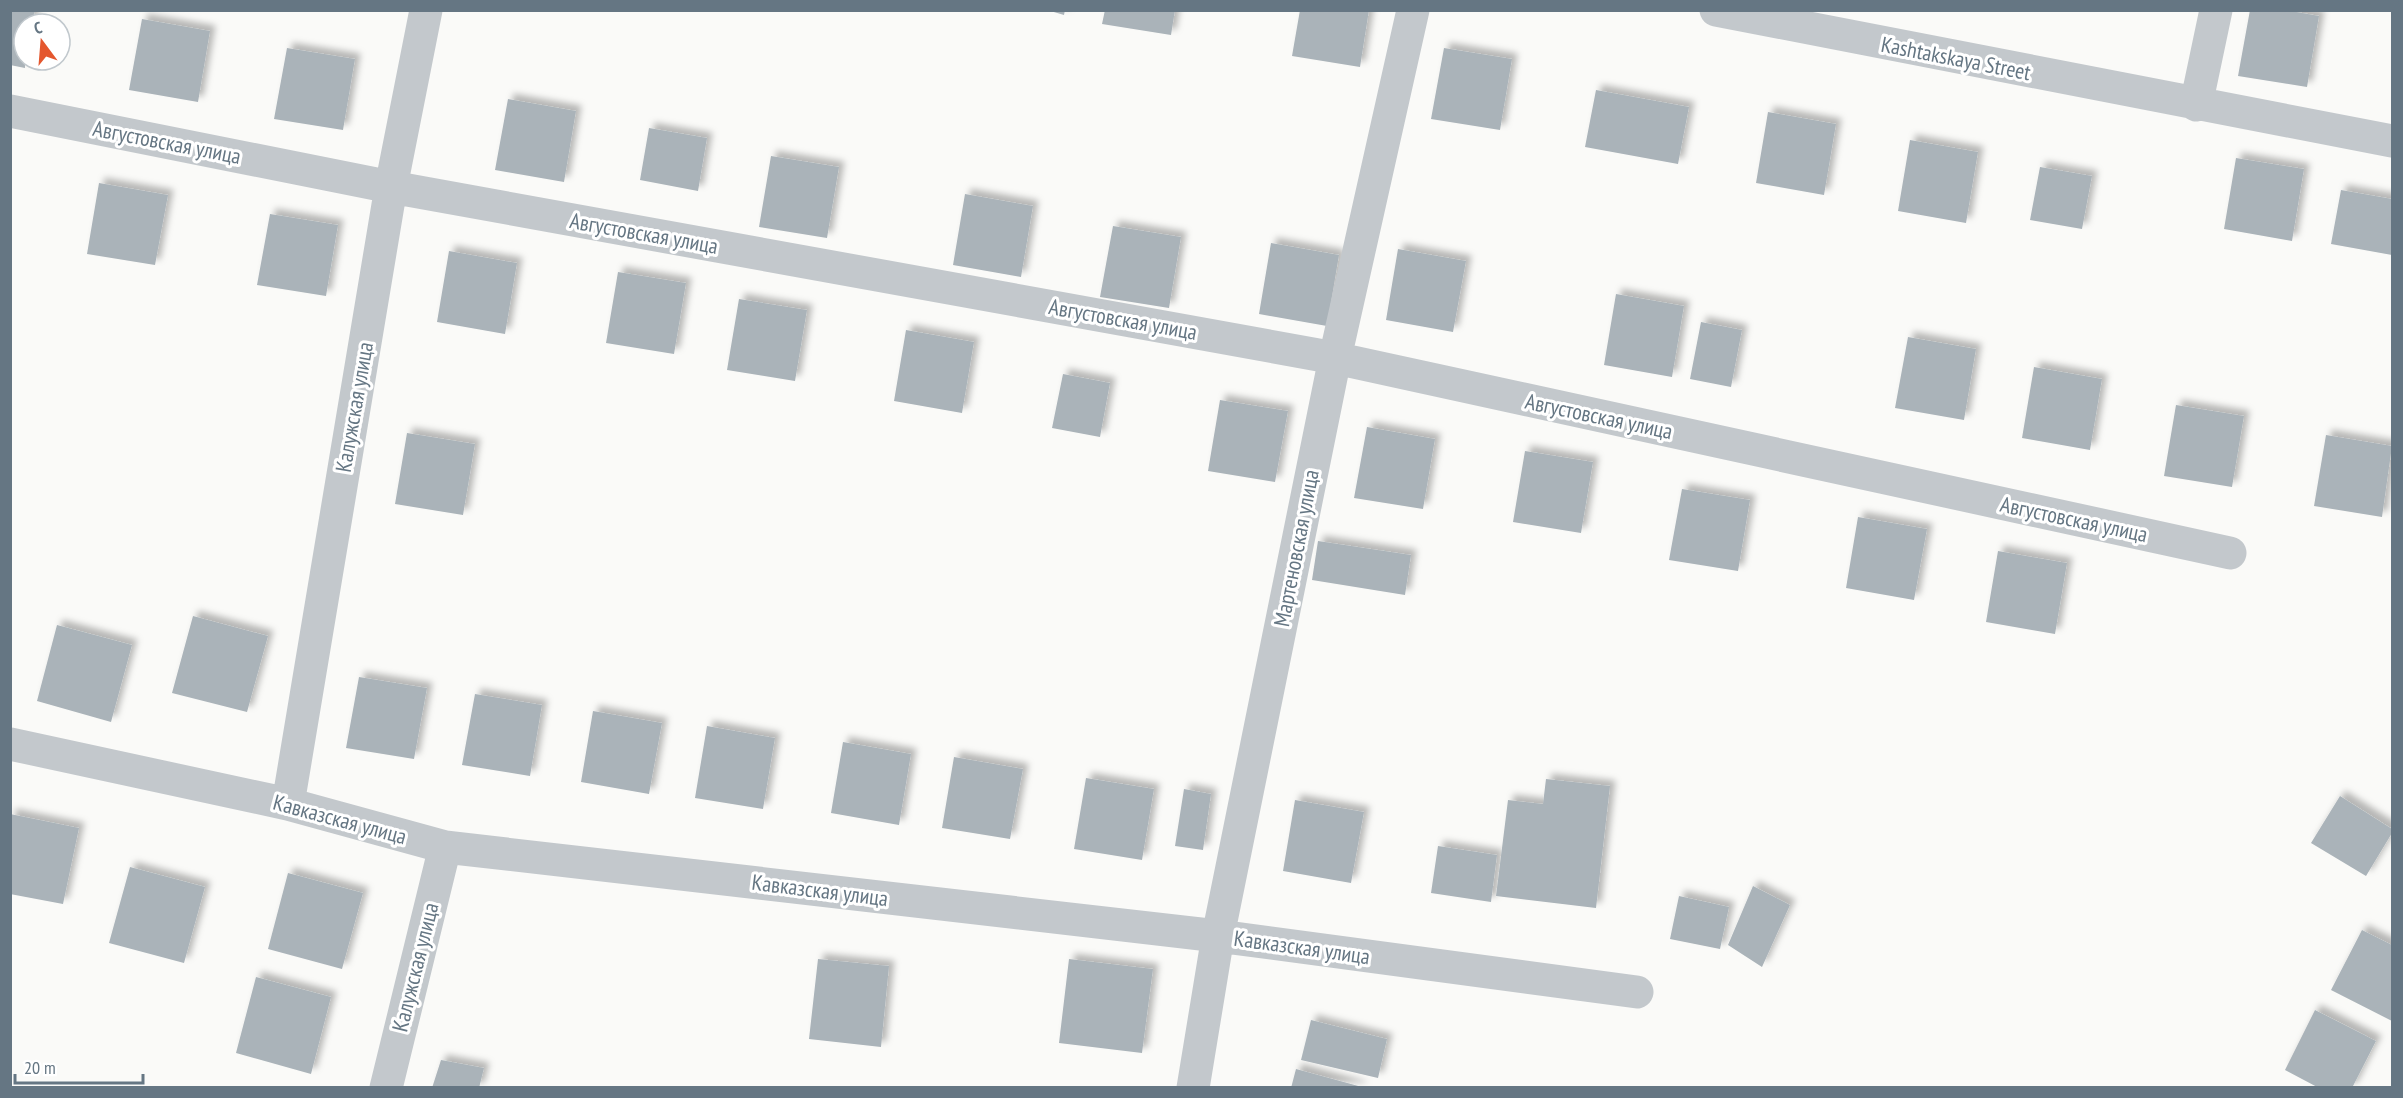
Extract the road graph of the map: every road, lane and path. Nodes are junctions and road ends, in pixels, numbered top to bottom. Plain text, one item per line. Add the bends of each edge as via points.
1 (426, 10) edge
2 (1413, 10) edge
3 (1716, 10) edge
4 (2216, 10) edge
5 (2196, 105) junction
6 (10, 111) edge
7 (2392, 141) edge
8 (391, 187) junction
9 (1335, 358) junction
10 (2230, 553) dead end
11 (10, 744) edge
12 (288, 804) junction
13 (445, 847) junction
14 (1218, 936) junction
15 (1637, 992) dead end
16 (386, 1088) edge
17 (1193, 1088) edge

1 - 8 street, Калужская улица
2 - 9 street, Мартеновская улица
3 - 5 street, Kashtakskaya Street
4 - 5 street
5 - 7 street, Kashtakskaya Street
6 - 8 street, Августовская улица
8 - 9 street, Августовская улица
8 - 12 street, Калужская улица
9 - 10 street, Августовская улица
9 - 14 street, Мартеновская улица
11 - 12 street, Кавказская улица
12 - 13 street, Кавказская улица
13 - 14 street, Кавказская улица
13 - 16 street, Калужская улица
14 - 15 street, Кавказская улица
14 - 17 street, Мартеновская улица

